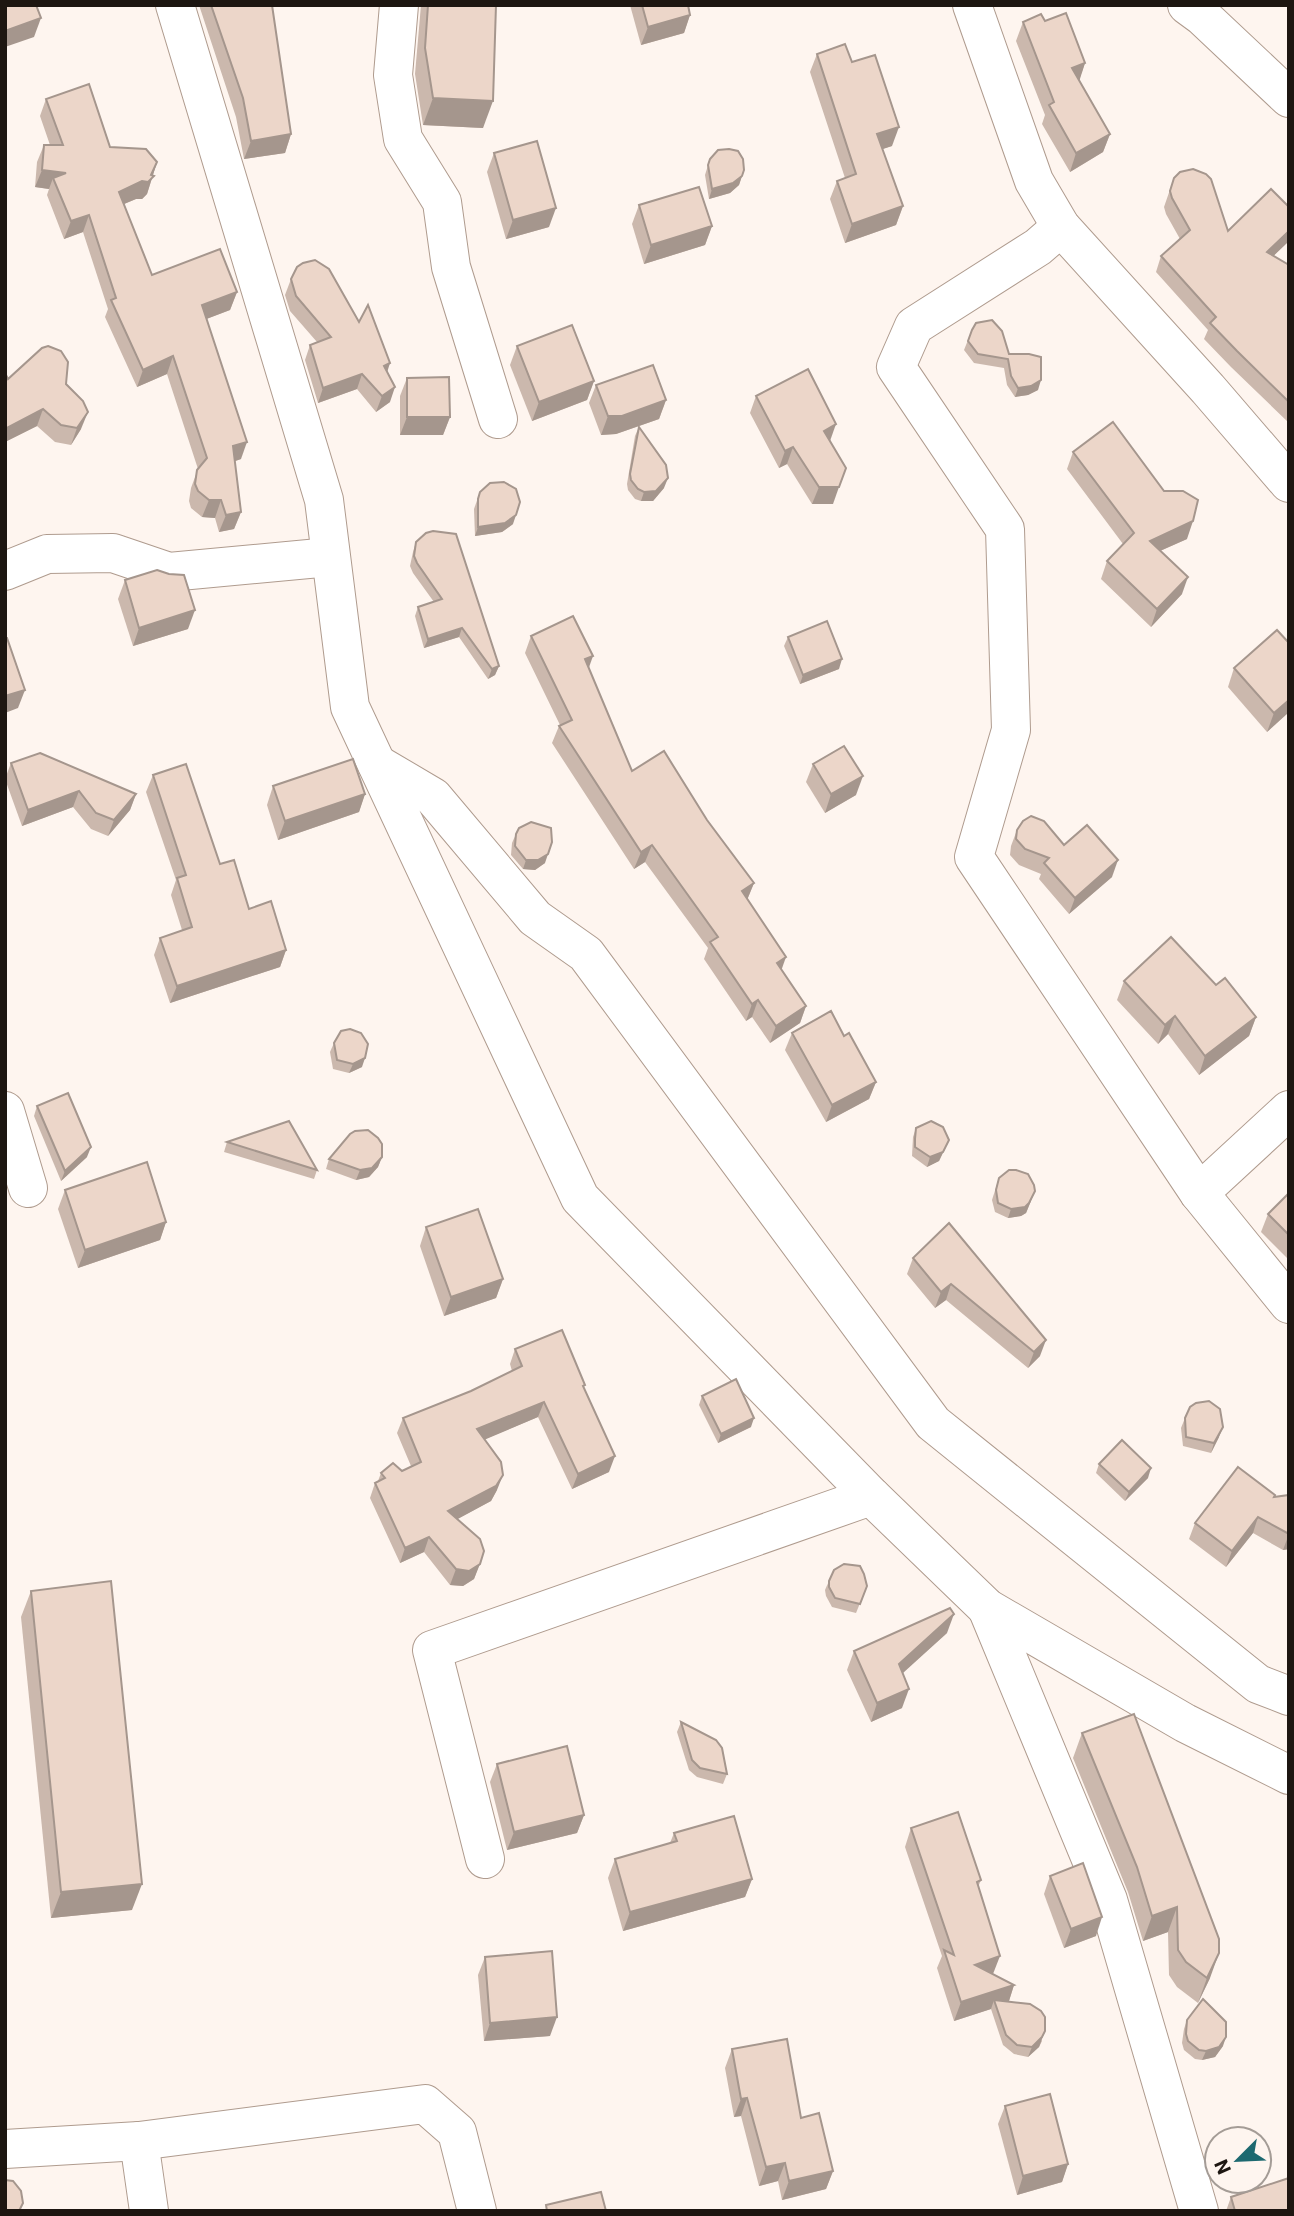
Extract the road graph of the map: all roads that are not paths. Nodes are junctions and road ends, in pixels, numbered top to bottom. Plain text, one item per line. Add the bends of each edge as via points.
1 (175, 5) edge
2 (399, 5) edge
3 (972, 5) edge
4 (1187, 5) edge
5 (1289, 99) edge
6 (1062, 226) junction
7 (498, 419) dead end
8 (1289, 483) edge
9 (330, 557) junction
10 (5, 571) edge
11 (377, 764) junction
12 (1289, 1110) edge
13 (5, 1111) edge
14 (28, 1188) dead end
15 (1199, 1193) junction
16 (1289, 1304) edge
17 (871, 1496) junction
18 (987, 1608) junction
19 (1289, 1696) edge
20 (1289, 1775) edge
21 (485, 1859) dead end
22 (139, 2141) junction
23 (5, 2149) edge
24 (149, 2211) edge
25 (477, 2211) edge
26 (1199, 2211) edge

1 - 9 street via 324,500
2 - 7 street via 393,75 403,139 442,202 451,267
3 - 6 street via 1034,181
4 - 5 street
6 - 8 street
6 - 15 street via 1038,247 914,327 896,367 1004,529 1011,730 974,857
9 - 10 street via 169,572 113,553 47,554
9 - 11 street via 350,707
11 - 17 street via 580,1198
11 - 19 street via 433,797 535,918 586,954 933,1423 1258,1684
12 - 15 street
13 - 14 street
15 - 16 street
17 - 18 street
17 - 21 street via 432,1650
18 - 20 street via 1185,1723
18 - 26 street via 1108,1900
22 - 23 street
22 - 24 street
22 - 25 street via 425,2104 457,2132

